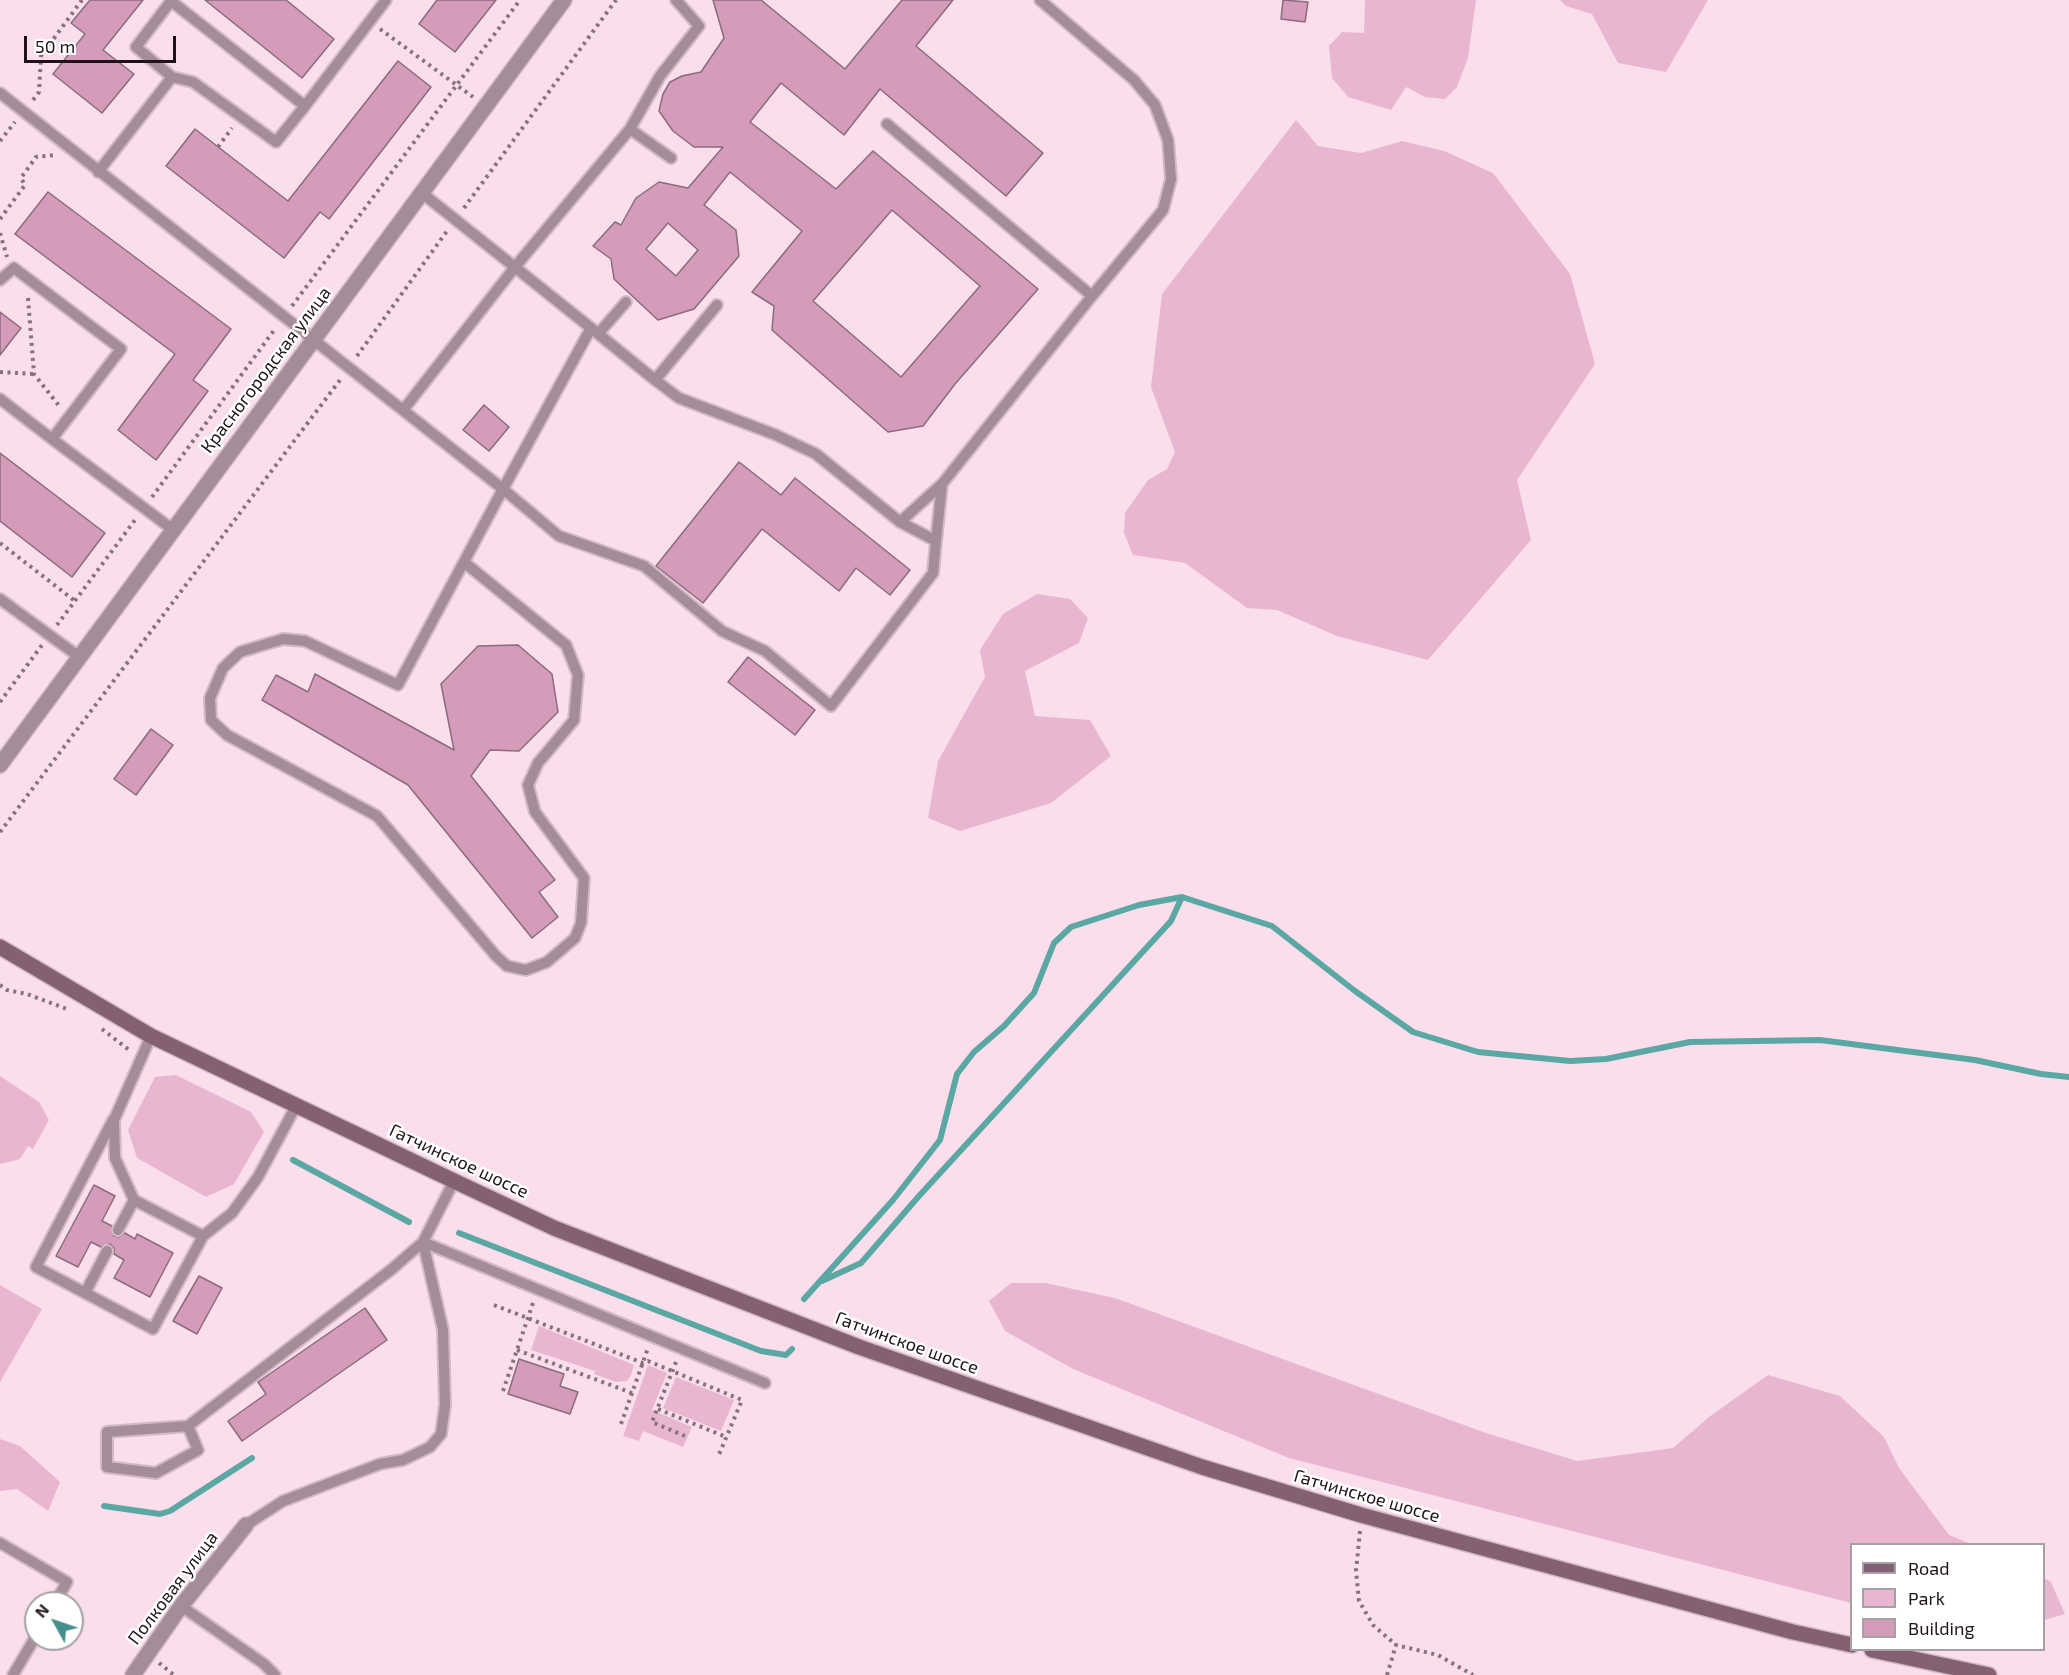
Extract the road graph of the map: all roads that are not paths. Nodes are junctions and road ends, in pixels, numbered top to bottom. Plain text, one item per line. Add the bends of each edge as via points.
1 (386, 0) edge
2 (564, 0) edge
3 (676, 0) edge
4 (1040, 0) edge
5 (172, 77) junction
6 (0, 93) edge
7 (305, 106) junction
8 (887, 124) dead end
9 (630, 129) junction
10 (671, 158) dead end
11 (99, 172) junction
12 (422, 193) junction
13 (515, 267) junction
14 (0, 280) edge
15 (1092, 296) junction
16 (626, 302) dead end
17 (717, 305) dead end
18 (594, 331) junction
19 (313, 340) junction
20 (654, 380) junction
21 (0, 399) edge
22 (404, 410) junction
23 (52, 440) junction
24 (942, 484) junction
25 (503, 489) junction
26 (900, 522) junction
27 (172, 529) junction
28 (936, 541) junction
29 (465, 563) junction
30 (0, 599) edge
31 (78, 656) junction
32 (0, 765) edge
33 (0, 947) edge
34 (151, 1036) junction
35 (296, 1106) junction
36 (114, 1120) junction
37 (454, 1181) junction
38 (134, 1200) junction
39 (118, 1230) dead end
40 (202, 1236) junction
41 (423, 1242) junction
42 (107, 1251) dead end
43 (85, 1293) junction
44 (765, 1383) dead end
45 (188, 1426) junction
46 (246, 1525) joint
47 (0, 1544) edge
48 (62, 1591) edge
49 (181, 1606) junction
50 (1850, 1645) edge
51 (28, 1651) edge
52 (1877, 1651) edge
53 (14, 1675) edge
54 (133, 1675) edge
55 (275, 1675) edge
56 (1989, 1675) edge

1 - 7 lane
2 - 12 street, Красногородская улица
3 - 9 lane via 699,26 660,76
4 - 15 lane via 1134,80 1155,105 1168,140 1171,179 1163,210
5 - 7 lane via 193,82 276,142
5 - 7 lane via 136,47 171,1
5 - 11 lane
6 - 11 lane
8 - 15 lane
9 - 10 lane
9 - 13 lane
11 - 19 lane
12 - 13 lane
12 - 19 street, Красногородская улица
13 - 18 lane
13 - 22 lane
14 - 23 lane via 14,268 121,349
15 - 24 lane
16 - 18 lane
17 - 20 lane
18 - 20 lane
18 - 25 lane
19 - 22 lane
19 - 27 street, Красногородская улица
20 - 26 lane via 679,398 816,454
21 - 23 lane
22 - 25 lane
23 - 27 lane
24 - 26 lane
24 - 28 lane
25 - 28 lane via 559,536 644,566 722,631 765,651 831,706 933,573
25 - 29 lane
26 - 28 lane
27 - 31 street, Красногородская улица
29 - 29 lane via 566,645 578,675 574,720 538,763 528,785 535,813 584,878 581,923 575,938 547,962 526,970 507,966 496,956 377,816 227,735 211,720 210,698 223,668 240,652 283,639 305,641 398,685
30 - 31 lane
31 - 32 street, Красногородская улица
33 - 34 main road, Гатчинское шоссе
34 - 35 main road, Гатчинское шоссе
34 - 36 lane
35 - 37 main road, Гатчинское шоссе
35 - 40 lane via 258,1178 232,1213
36 - 38 lane via 115,1158
36 - 43 lane via 36,1268
37 - 41 lane
37 - 50 main road, Гатчинское шоссе via 555,1228 859,1347 1202,1467 1361,1515
38 - 39 lane
38 - 40 lane
40 - 43 lane via 153,1329
41 - 44 lane
41 - 45 lane
41 - 46 lane via 443,1330 445,1421 441,1434 430,1447 403,1460 380,1464 283,1501
42 - 43 lane
45 - 45 lane via 198,1450 156,1473 107,1467 106,1432
46 - 49 street, Полковая улица
47 - 48 lane via 68,1582
49 - 54 street, Полковая улица
49 - 55 lane
51 - 53 lane
52 - 56 main road

